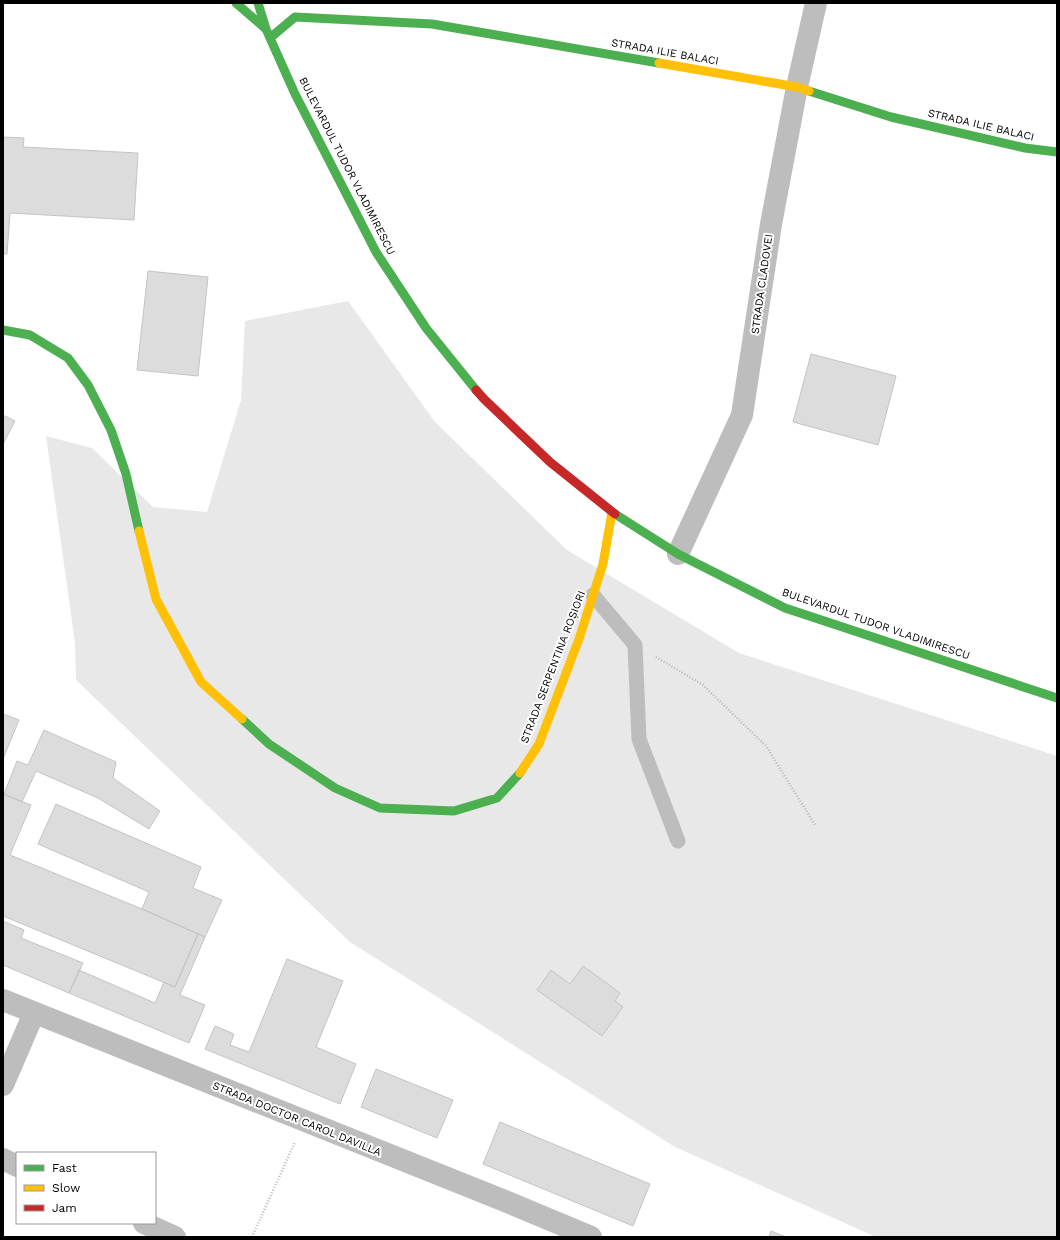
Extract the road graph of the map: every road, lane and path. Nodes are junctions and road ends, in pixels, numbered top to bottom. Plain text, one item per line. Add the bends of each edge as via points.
1 (236, 3) edge
2 (258, 3) edge
3 (816, 3) edge
4 (266, 29) junction
5 (270, 38) junction
6 (797, 87) junction
7 (1057, 152) edge
8 (3, 330) edge
9 (612, 512) junction
10 (678, 554) junction
11 (593, 595) junction
12 (635, 645) junction
13 (1057, 698) edge
14 (815, 826) dead end
15 (678, 841) dead end
16 (3, 1000) edge
17 (34, 1013) junction
18 (3, 1085) edge
19 (305, 1122) junction
20 (3, 1159) edge
21 (16, 1166) edge
22 (146, 1224) edge
23 (175, 1237) edge
24 (252, 1237) edge
25 (591, 1237) edge

1 - 4 street, BULEVARDUL TUDOR VLADIMIRESCU
2 - 4 street, BULEVARDUL TUDOR VLADIMIRESCU
3 - 6 street, STRADA CLADOVEI
4 - 5 street, BULEVARDUL TUDOR VLADIMIRESCU
5 - 6 street, STRADA ILIE BALACI via 295,17 432,24
5 - 9 street, BULEVARDUL TUDOR VLADIMIRESCU via 295,94 376,252 426,328 484,399 550,462
6 - 7 street, STRADA ILIE BALACI via 891,117 1025,148
6 - 10 street, STRADA CLADOVEI via 771,224 742,415
8 - 11 street, STRADA SERPENTINA ROȘIORI via 30,334 68,358 88,385 111,430 126,474 156,599 200,682 269,744 335,788 380,808 454,811 497,798 521,772 539,744
9 - 10 street, BULEVARDUL TUDOR VLADIMIRESCU
9 - 11 street, STRADA SERPENTINA ROȘIORI via 603,564
10 - 13 street, BULEVARDUL TUDOR VLADIMIRESCU via 785,608
11 - 12 lane
12 - 14 path via 703,685 766,746
12 - 15 lane via 639,738
16 - 17 street, STRADA DOCTOR CAROL DAVILLA
17 - 18 street
17 - 19 street, STRADA DOCTOR CAROL DAVILLA
19 - 24 path
19 - 25 street, STRADA DOCTOR CAROL DAVILLA
20 - 21 street
22 - 23 street

